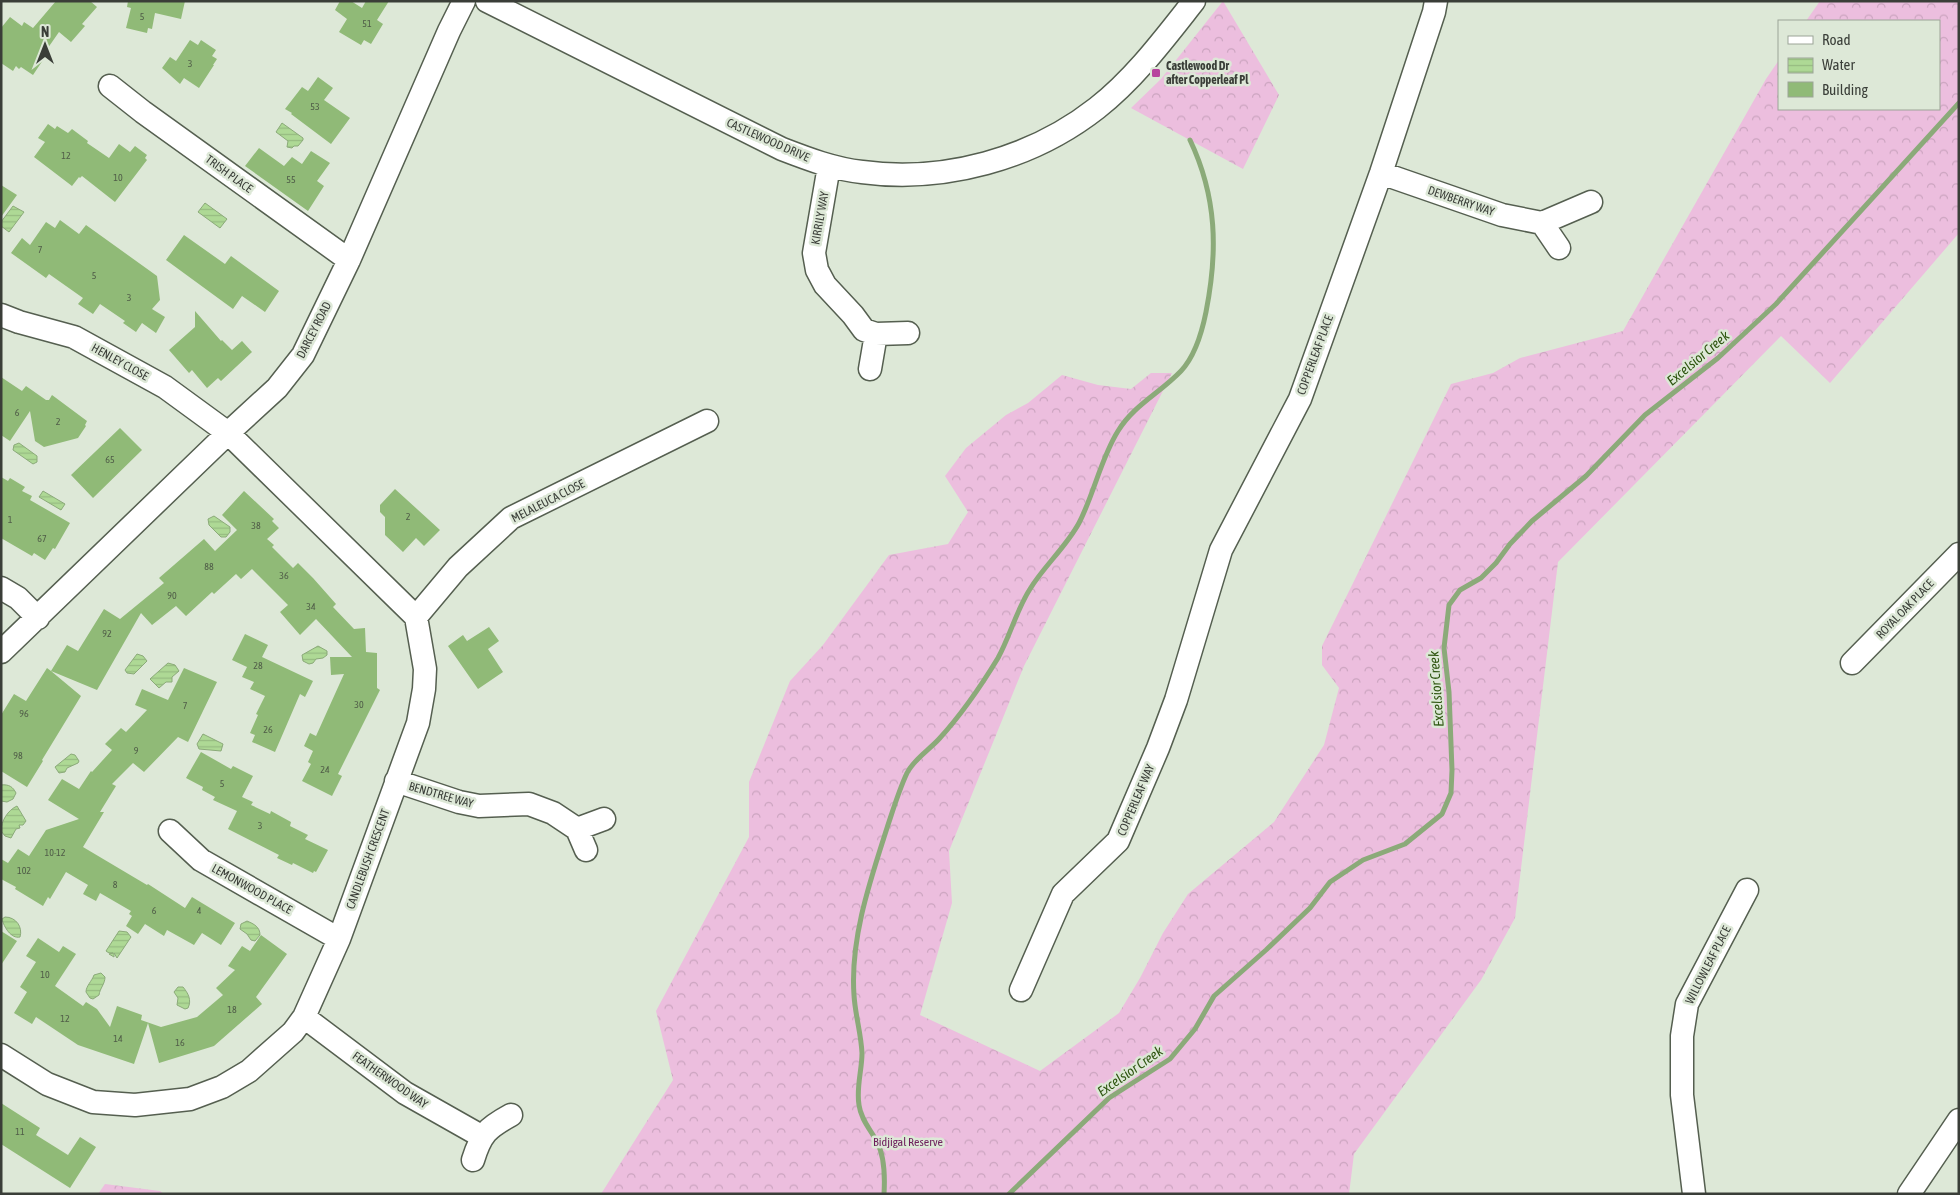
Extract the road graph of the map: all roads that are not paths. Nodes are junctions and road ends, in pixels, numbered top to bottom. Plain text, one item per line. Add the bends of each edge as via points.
1 (464, 1) edge
2 (487, 1) edge
3 (1194, 1) edge
4 (1436, 1) edge
5 (110, 86) dead end
6 (830, 166) junction
7 (1381, 173) junction
8 (1591, 202) dead end
9 (1542, 223) junction
10 (1559, 248) dead end
11 (349, 260) junction
12 (1, 315) edge
13 (876, 334) junction
14 (908, 334) dead end
15 (870, 369) dead end
16 (707, 421) dead end
17 (228, 433) junction
18 (1959, 554) edge
19 (1, 588) edge
20 (416, 617) junction
21 (38, 618) junction
22 (1, 652) edge
23 (1852, 663) dead end
24 (1176, 700) joint
25 (396, 781) junction
26 (604, 819) dead end
27 (577, 829) junction
28 (170, 831) dead end
29 (586, 850) dead end
30 (1747, 890) dead end
31 (339, 939) junction
32 (1021, 990) dead end
33 (304, 1017) junction
34 (1, 1055) edge
35 (510, 1115) dead end
36 (1959, 1120) edge
37 (482, 1136) junction
38 (473, 1160) dead end
39 (1694, 1194) edge
40 (1909, 1194) edge

1 - 11 street, DARCEY ROAD
2 - 6 street, CASTLEWOOD DRIVE via 782,149
3 - 6 street, CASTLEWOOD DRIVE via 1125,84 1097,108 1028,149 964,168 927,174 861,172
4 - 7 street, COPPERLEAF PLACE
5 - 11 street, TRISH PLACE
6 - 13 street, KIRRILY WAY via 814,253 817,270 824,285 864,330
7 - 9 street, DEWBERRY WAY via 1502,215
7 - 24 street, COPPERLEAF PLACE via 1300,399 1220,550
8 - 9 street
9 - 10 street
11 - 17 street, DARCEY ROAD via 303,354 277,388
12 - 17 street, HENLEY CLOSE via 74,337 165,386
13 - 14 street
13 - 15 street
16 - 20 street, MELALEUCA CLOSE via 511,518 458,567
17 - 20 street
17 - 21 street, DARCEY ROAD
18 - 23 street, ROYAL OAK PLACE
19 - 21 street via 18,598
20 - 25 street, CANDLEBUSH CRESCENT via 425,669 424,689 418,722
21 - 22 street, DARCEY ROAD
24 - 32 street, COPPERLEAF WAY via 1118,842 1063,894
25 - 27 street, BENDTREE WAY via 479,806 529,804 553,813
25 - 31 street, CANDLEBUSH CRESCENT
26 - 27 street
27 - 29 street
28 - 31 street, LEMONWOOD PLACE via 201,860
30 - 39 street, WILLOWLEAF PLACE via 1687,1004 1682,1036 1682,1095
31 - 33 street, CANDLEBUSH CRESCENT
33 - 34 street, CANDLEBUSH CRESCENT via 293,1032 249,1072 190,1100 135,1104 93,1102 47,1084
33 - 37 street, FEATHERWOOD WAY via 405,1093
35 - 37 street
36 - 40 street
37 - 38 street

